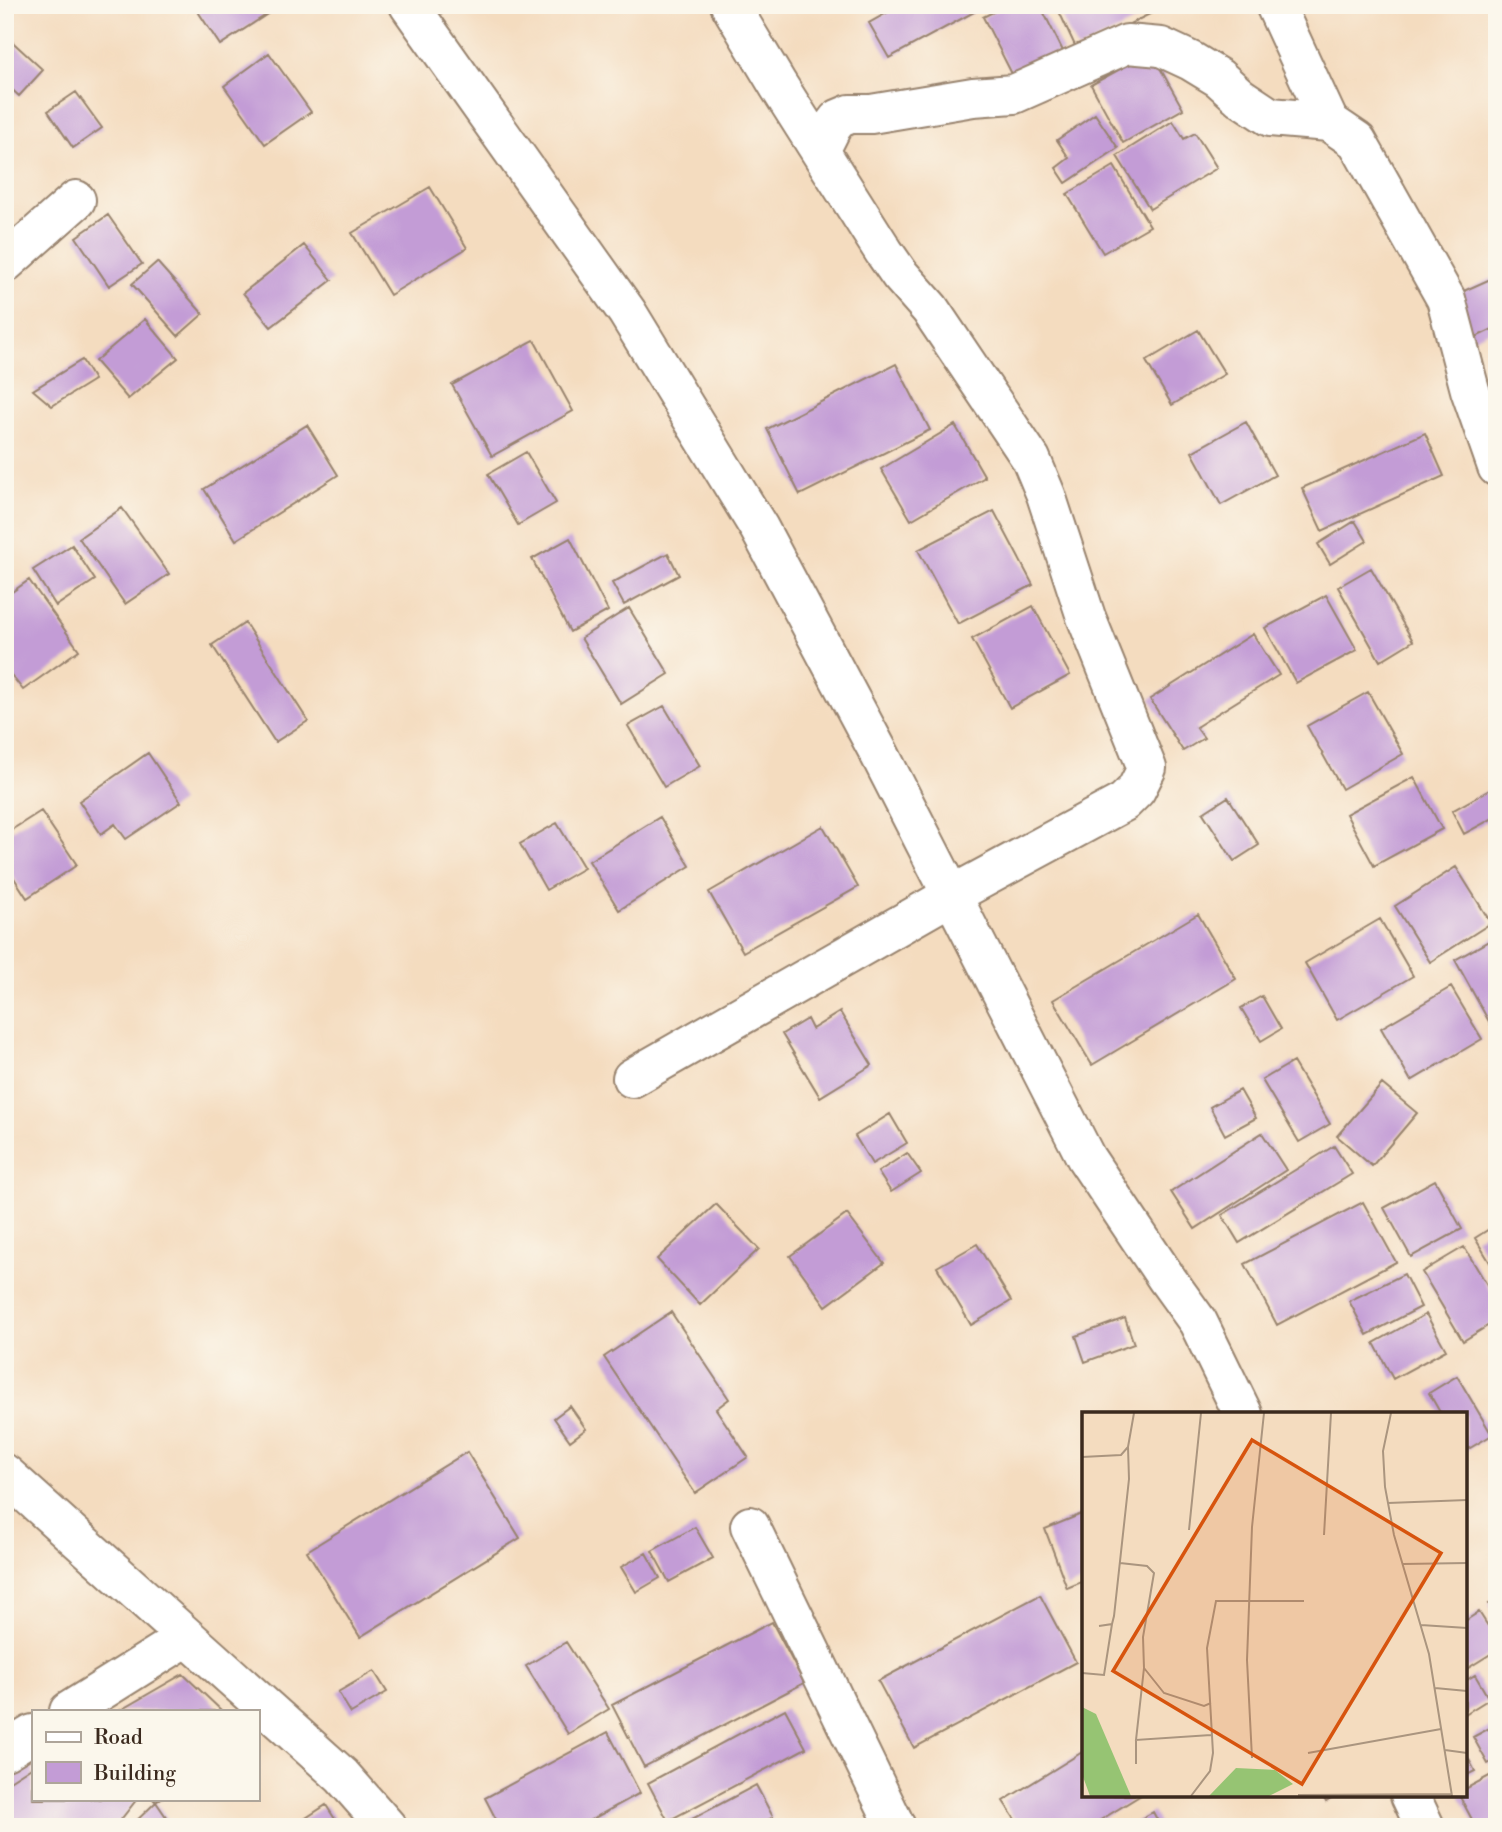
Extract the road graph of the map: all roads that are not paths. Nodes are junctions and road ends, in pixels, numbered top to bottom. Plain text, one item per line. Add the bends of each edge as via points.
1 (410, 5) edge
2 (730, 5) edge
3 (1275, 5) edge
4 (1329, 122) junction
5 (820, 150) junction
6 (76, 200) dead end
7 (5, 263) edge
8 (1497, 467) edge
9 (952, 895) junction
10 (632, 1078) dead end
11 (1242, 1412) edge
12 (5, 1474) edge
13 (750, 1526) dead end
14 (187, 1637) junction
15 (71, 1710) edge
16 (32, 1735) edge
17 (5, 1751) edge
18 (1411, 1797) edge
19 (387, 1827) edge
20 (896, 1827) edge
21 (1426, 1827) edge

1 - 9 street via 627,312 759,528
2 - 5 street
3 - 4 street
4 - 5 street via 1270,117 1191,61 1161,47 1127,44 1014,94 850,114 838,119
4 - 8 street via 1357,141 1446,299
5 - 9 street via 900,275 930,309 1031,459 1086,617 1147,768 1124,802
6 - 7 street
9 - 10 street
9 - 11 street via 1086,1158 1198,1322
12 - 14 street
13 - 20 street
14 - 15 street
14 - 19 street via 342,1776
16 - 17 street
18 - 21 street

